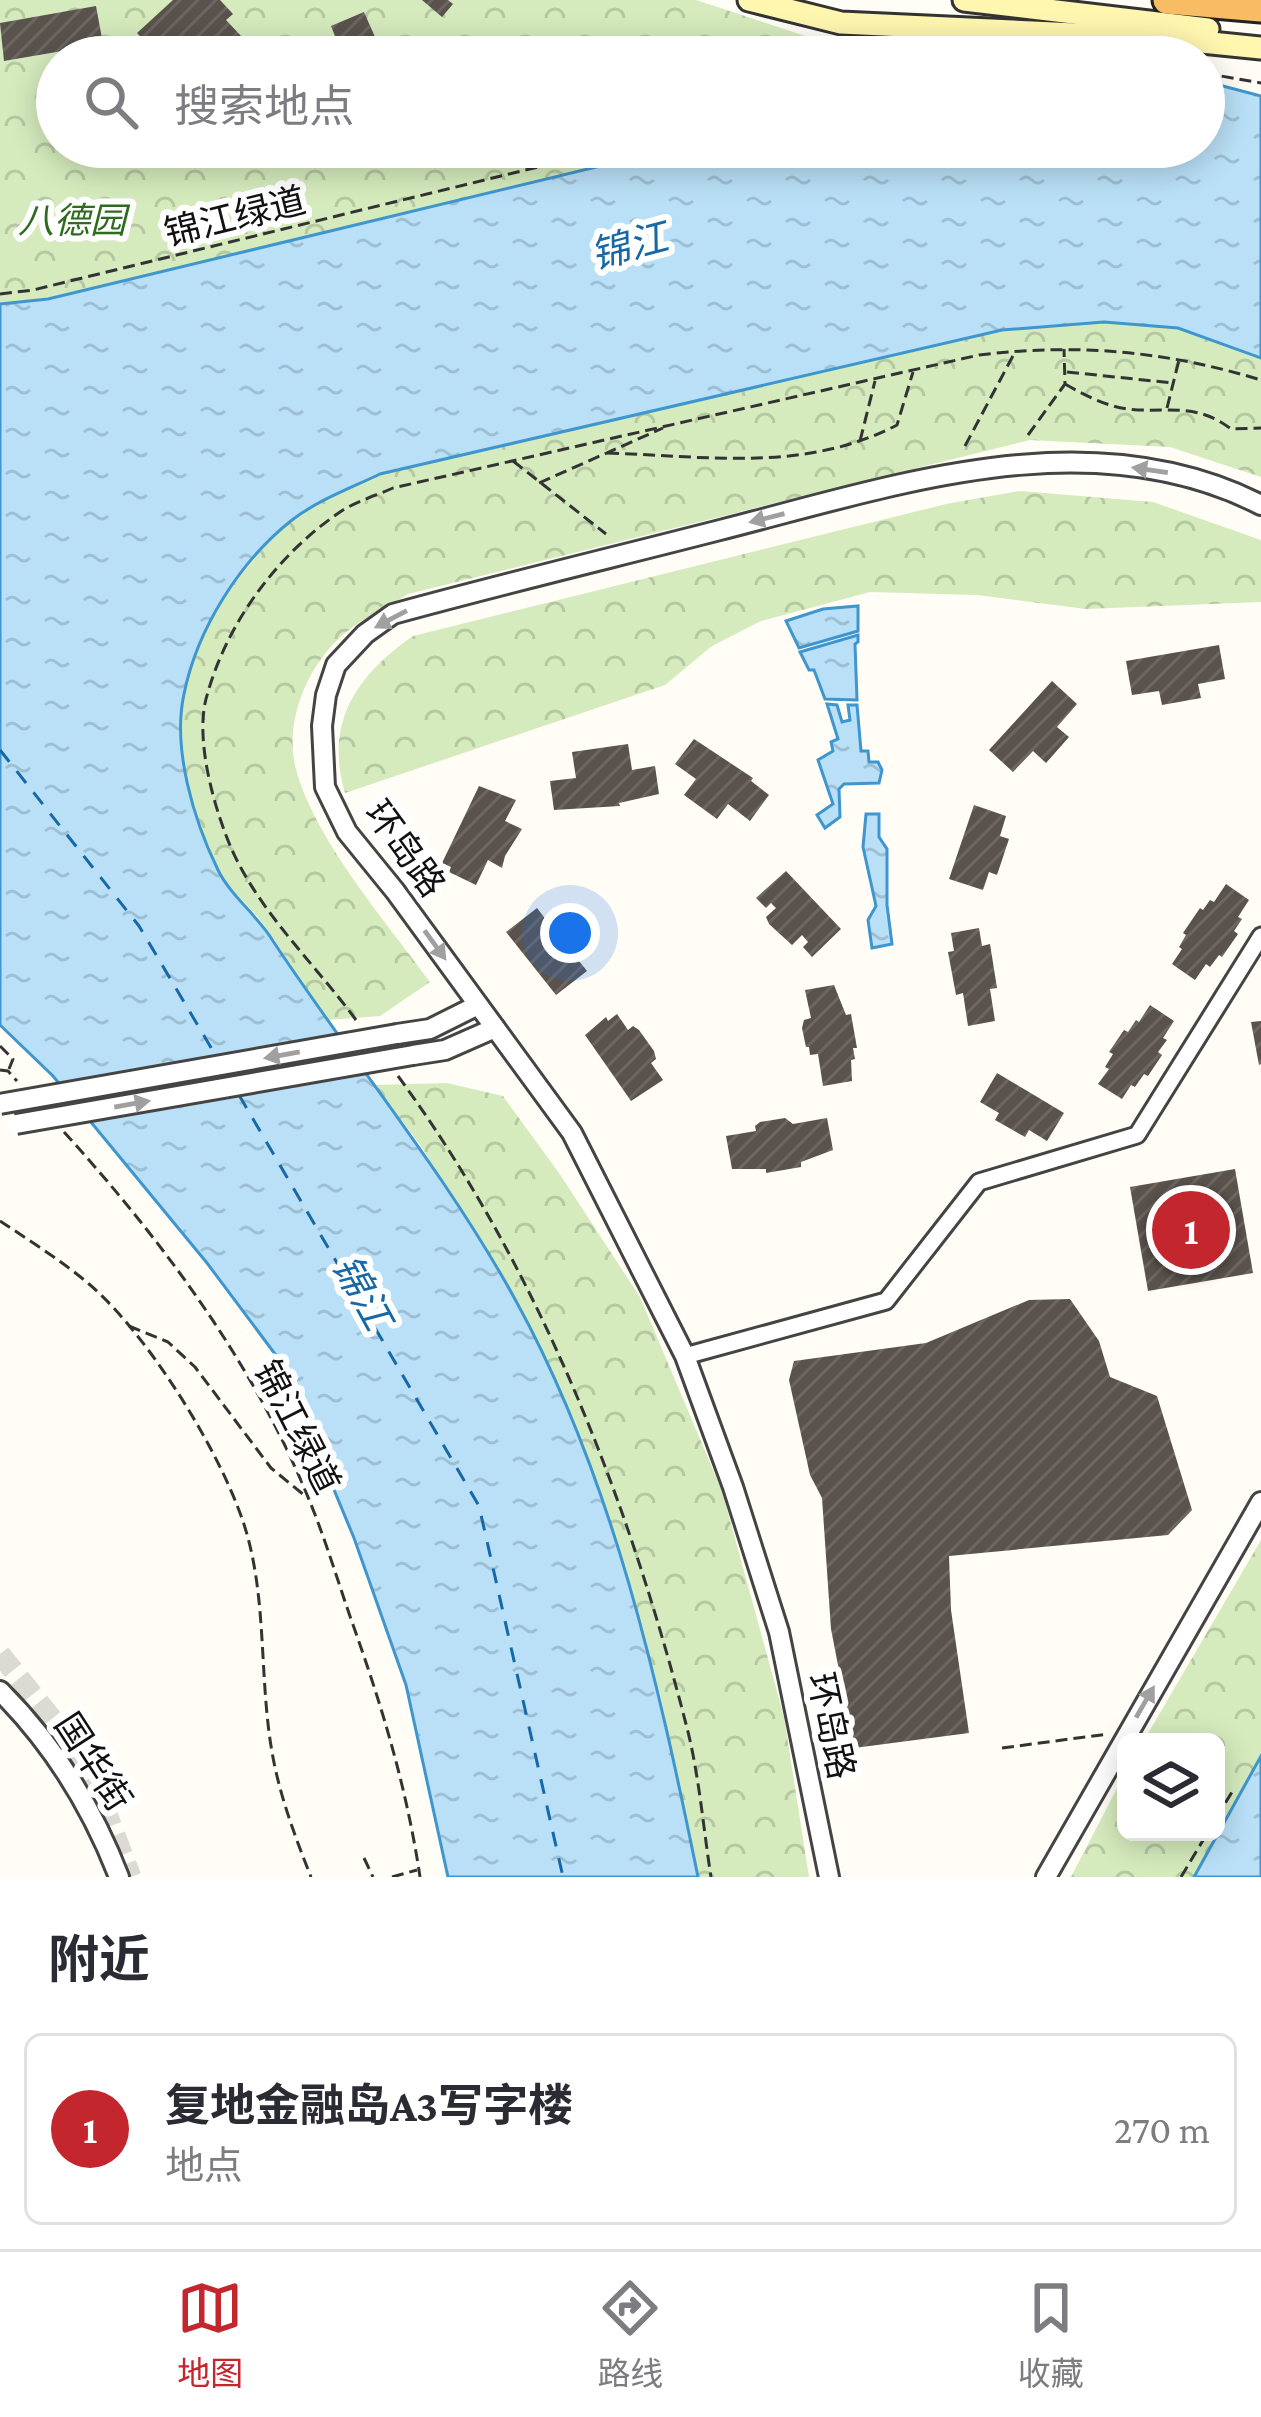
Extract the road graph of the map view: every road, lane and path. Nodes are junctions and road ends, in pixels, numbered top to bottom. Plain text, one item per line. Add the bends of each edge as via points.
1 (749, 0) edge
2 (964, 0) edge
3 (1167, 0) edge
4 (1261, 8) edge
5 (1119, 36) edge
6 (1261, 38) edge
7 (1225, 44) edge
8 (1261, 48) edge
9 (1225, 77) edge
10 (1261, 83) edge
11 (534, 168) edge
12 (0, 294) edge
13 (1064, 347) junction
14 (1016, 350) junction
15 (1179, 358) junction
16 (914, 368) junction
17 (1067, 372) junction
18 (876, 378) junction
19 (1261, 380) edge
20 (1173, 383) junction
21 (1065, 384) junction
22 (1167, 408) junction
23 (670, 425) junction
24 (1261, 428) edge
25 (1028, 435) dead end
26 (859, 443) junction
27 (965, 446) dead end
28 (607, 453) junction
29 (513, 461) junction
30 (539, 483) junction
31 (1261, 505) edge
32 (606, 534) dead end
33 (1261, 936) edge
34 (478, 1005) junction
35 (355, 1018) dead end
36 (495, 1028) junction
37 (0, 1046) edge
38 (0, 1070) edge
39 (8, 1070) junction
40 (397, 1075) dead end
41 (22, 1086) dead end
42 (0, 1104) edge
43 (8, 1125) edge
44 (64, 1132) dead end
45 (0, 1221) edge
46 (127, 1326) junction
47 (685, 1356) junction
48 (309, 1499) junction
49 (1261, 1502) edge
50 (0, 1691) edge
51 (1128, 1732) junction
52 (1002, 1748) dead end
53 (1232, 1792) dead end
54 (1225, 1803) edge
55 (1203, 1841) edge
56 (824, 1852) junction
57 (364, 1858) dead end
58 (419, 1870) junction
59 (373, 1876) edge
60 (119, 1877) edge
61 (310, 1877) edge
62 (364, 1877) edge
63 (392, 1877) edge
64 (420, 1877) edge
65 (711, 1877) edge
66 (829, 1877) edge
67 (839, 1877) edge
68 (1046, 1877) edge
69 (1181, 1877) edge

1 - 5 main road via 841,23
2 - 6 main road
3 - 4 highway
7 - 8 main road
9 - 10 path
11 - 12 path, 锦江绿道
13 - 14 path
13 - 15 path
13 - 17 path
14 - 16 path
14 - 27 path
15 - 19 path
15 - 20 path
16 - 18 path
16 - 26 path via 897,425
17 - 20 path
17 - 21 path
18 - 23 path
18 - 26 path
20 - 22 path
21 - 22 path via 1113,407
21 - 25 path
22 - 24 path via 1200,411 1231,429
23 - 28 path
23 - 29 path
26 - 28 path via 782,460
28 - 30 path
29 - 30 path
29 - 35 path via 393,488 345,509 276,567 235,626 205,703 207,775 233,852 277,923
30 - 32 path
31 -> 34 street, 环岛路 via 1160,470 1084,462 951,472 393,614 336,665 322,726 326,788 347,832
33 - 47 street via 1137,1135 979,1182 886,1301
34 - 36 street, 环岛路
34 -> 42 street, bridge via 430,1029
43 -> 36 street, bridge via 445,1050
36 - 47 street, 环岛路 via 572,1133
37 - 39 path via 13,1059
38 - 39 path
39 - 41 path
40 - 65 path via 518,1266 619,1502 687,1727
44 - 48 path, 锦江绿道 via 211,1319
45 - 46 path via 92,1286
46 - 48 path via 168,1342 195,1367 271,1468
46 - 61 path via 192,1418 248,1536 271,1744
47 - 56 street, 环岛路 via 779,1632
48 - 58 path, 锦江绿道 via 379,1699
51 -> 49 street
50 - 60 street, 国华街 via 72,1778
51 - 52 path
51 - 68 street
53 - 54 path
55 - 69 path
56 - 66 street, 环岛路
56 - 67 street
57 - 59 path
58 - 63 path
58 - 64 path, 锦江绿道
59 - 62 path

